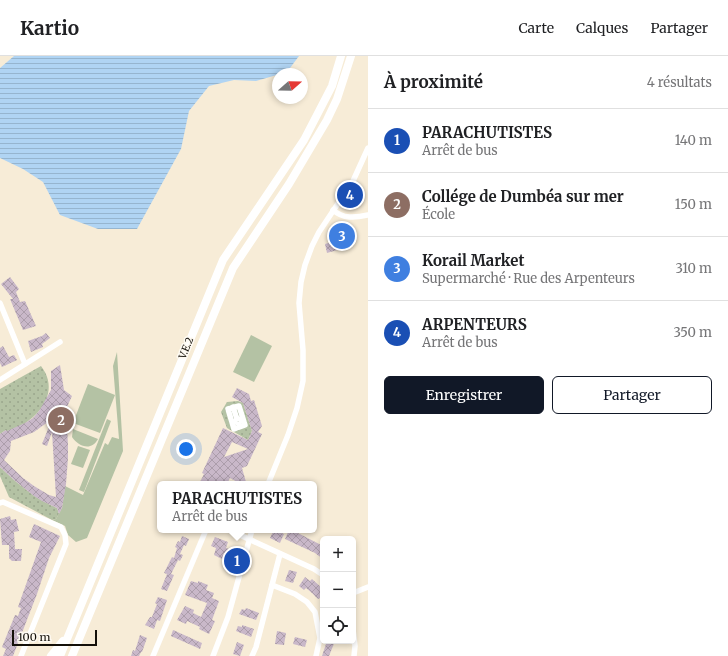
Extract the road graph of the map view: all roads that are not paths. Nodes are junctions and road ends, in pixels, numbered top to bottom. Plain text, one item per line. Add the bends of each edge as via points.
1 (340, 56) edge
2 (351, 56) edge
3 (368, 148) edge
4 (333, 210) junction
5 (368, 215) edge
6 (0, 303) edge
7 (60, 342) dead end
8 (25, 364) junction
9 (0, 380) edge
10 (238, 422) joint
11 (269, 481) edge
12 (0, 503) edge
13 (205, 533) edge
14 (235, 533) edge
15 (251, 533) edge
16 (249, 539) junction
17 (280, 554) junction
18 (320, 574) edge
19 (272, 585) junction
20 (368, 587) edge
21 (356, 591) edge
22 (70, 632) junction
23 (80, 638) junction
24 (355, 644) edge
25 (21, 656) edge
26 (51, 656) edge
27 (60, 656) edge
28 (72, 656) edge
29 (76, 656) edge
30 (154, 656) edge
31 (213, 656) edge
32 (252, 656) edge
33 (316, 656) edge
34 (354, 656) edge

1 - 22 highway, V.E.2 via 332,86 304,140 223,260
2 - 23 highway, V.E.2 via 327,120 289,184 233,268
3 - 4 street via 353,181
4 - 5 street via 345,217
4 - 11 street via 312,246 305,265 299,302 303,382 288,435
6 - 8 street
7 - 8 street
8 - 9 street
10 - 10 street via 235,411
12 - 25 street via 3,502 61,527 65,535 66,544
13 - 30 street
14 - 16 street
15 - 16 street
16 - 17 street
16 - 31 street via 228,617
17 - 18 street
17 - 19 street
19 - 32 street
19 - 33 street via 295,594 307,602 315,612 320,638
20 - 21 street
22 - 26 highway
22 - 27 highway, V.E.2
23 - 28 highway, V.E.2
23 - 29 highway
24 - 34 street

